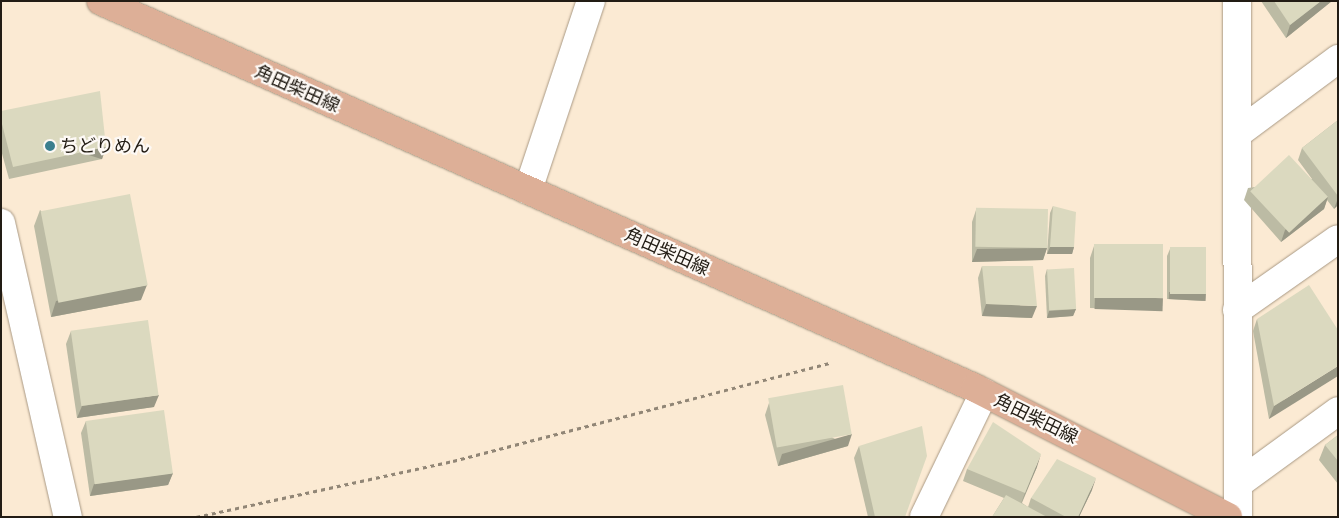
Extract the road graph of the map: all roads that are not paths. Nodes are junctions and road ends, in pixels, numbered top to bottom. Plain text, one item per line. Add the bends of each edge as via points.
1 (590, 1) edge
2 (1236, 1) edge
3 (116, 4) edge
4 (1338, 59) edge
5 (1237, 134) junction
6 (528, 190) junction
7 (1, 223) edge
8 (1338, 239) edge
9 (1238, 310) junction
10 (984, 393) junction
11 (1338, 411) edge
12 (1238, 484) junction
13 (1224, 515) edge
14 (68, 517) edge
15 (924, 517) edge

1 - 6 street
2 - 5 street
3 - 6 main road, 角田柴田線
4 - 5 street
5 - 9 street
6 - 10 main road, 角田柴田線
7 - 14 street
8 - 9 street
9 - 12 street
10 - 13 main road, 角田柴田線
10 - 15 street
11 - 12 street
12 - 13 street

